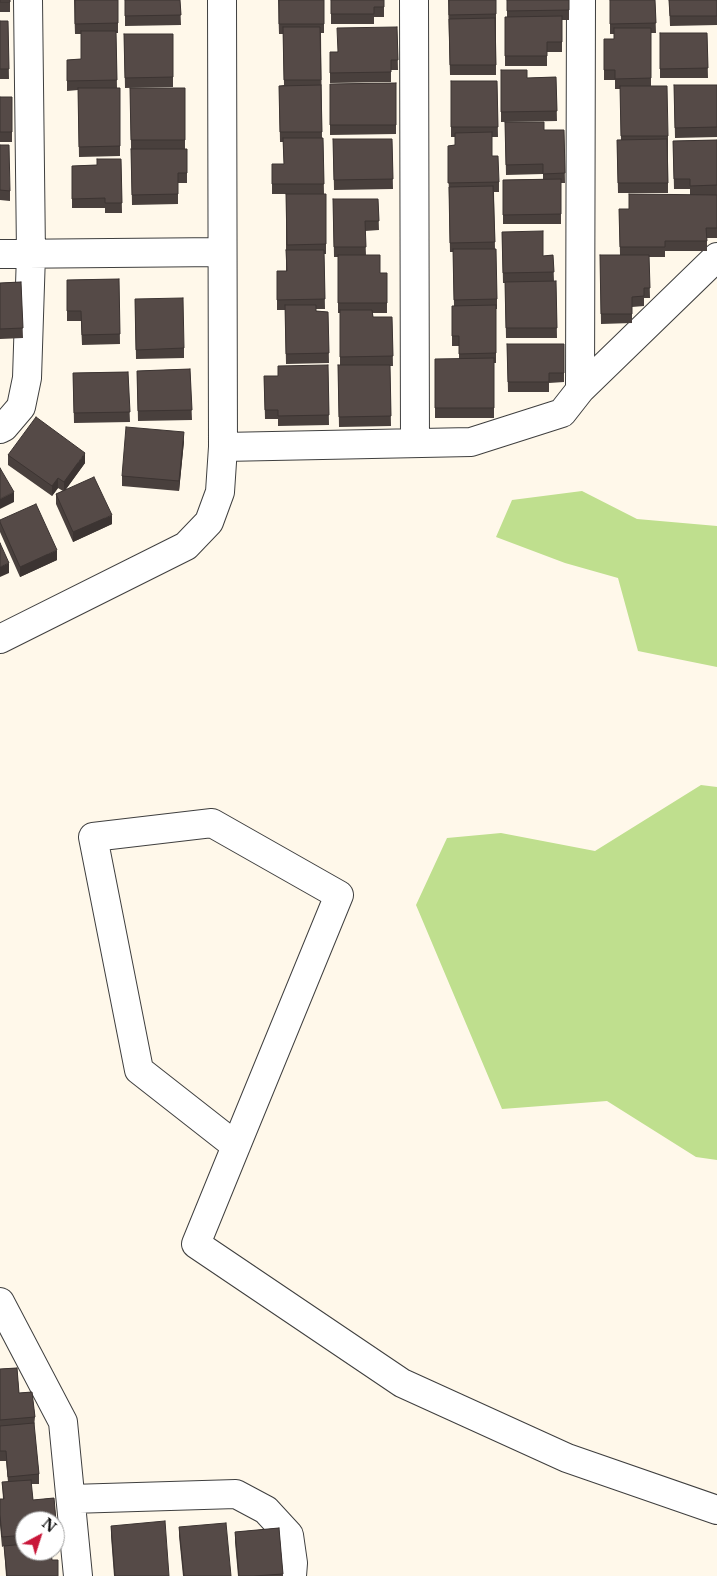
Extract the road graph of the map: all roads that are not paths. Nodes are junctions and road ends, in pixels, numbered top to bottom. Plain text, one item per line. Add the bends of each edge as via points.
1 (28, 0) edge
2 (222, 0) edge
3 (414, 0) edge
4 (581, 0) edge
5 (222, 252) junction
6 (0, 254) edge
7 (31, 254) junction
8 (717, 257) edge
9 (580, 390) junction
10 (0, 429) edge
11 (415, 444) junction
12 (223, 447) junction
13 (0, 639) edge
14 (236, 1146) junction
15 (0, 1302) edge
16 (71, 1499) junction
17 (717, 1510) edge
18 (78, 1576) edge
19 (292, 1576) edge

1 - 7 street
2 - 5 street
3 - 11 street
4 - 9 street
5 - 7 street
5 - 12 street
6 - 7 street
7 - 10 street via 27,378 22,407
8 - 9 street
9 - 11 street via 562,413 472,442
11 - 12 street
12 - 13 street via 220,492 209,522 186,546
14 - 14 street via 139,1070 93,838 212,822 340,895
14 - 17 street via 196,1244 402,1383 567,1458
15 - 16 street via 63,1422
16 - 18 street
16 - 19 street via 236,1494 266,1510 288,1535

